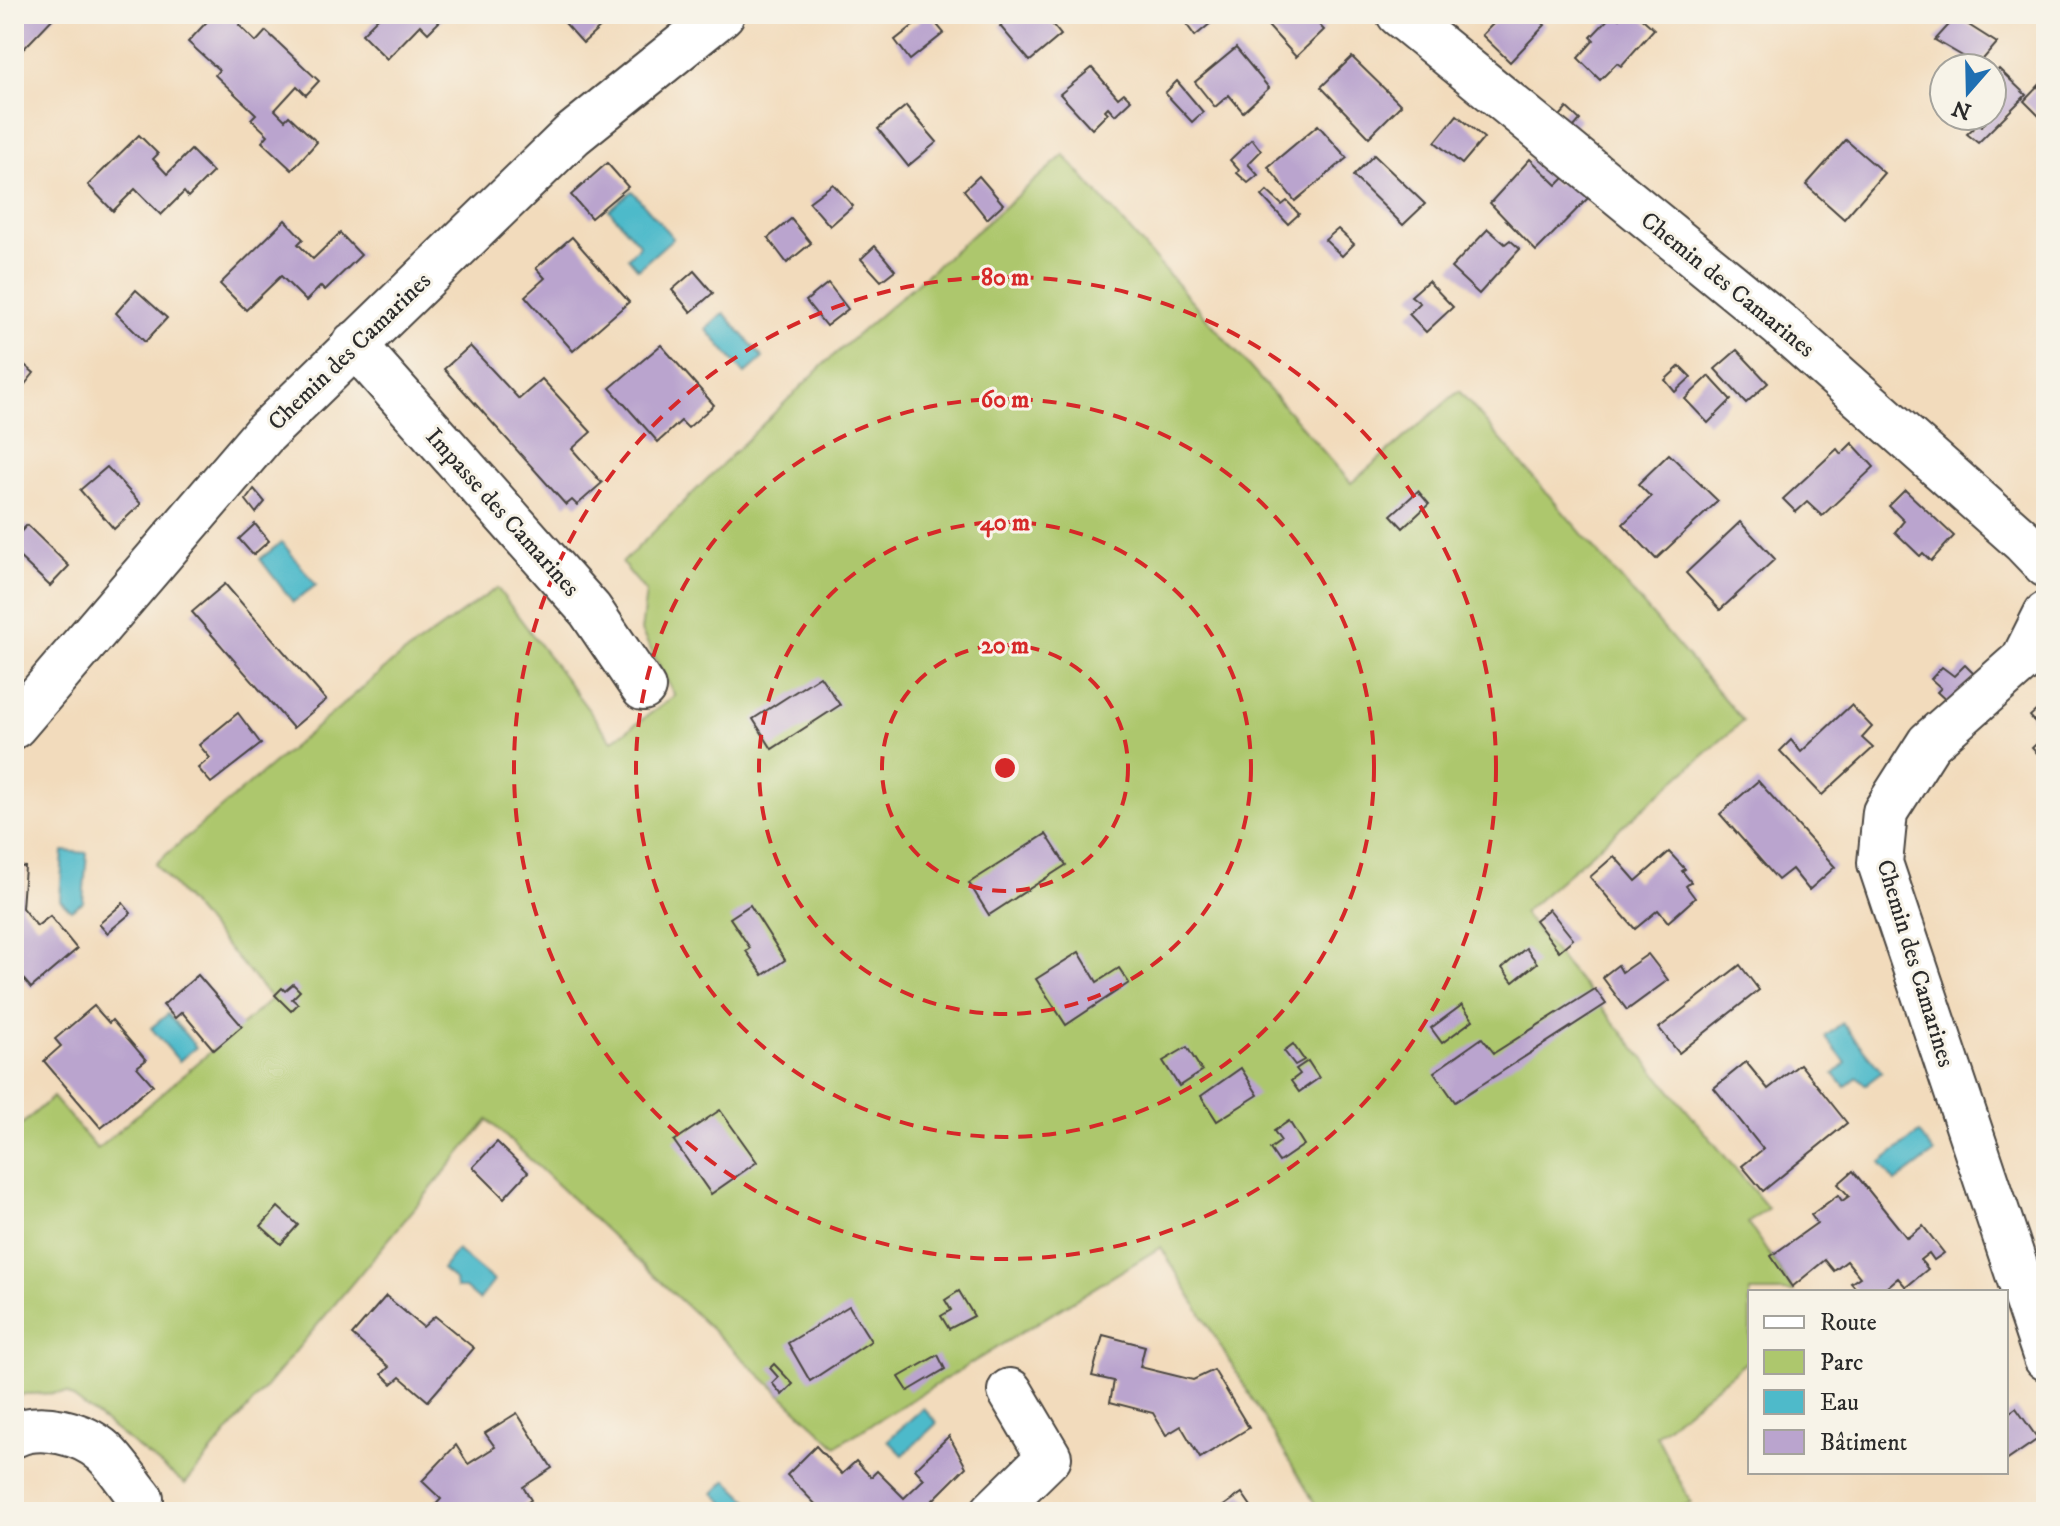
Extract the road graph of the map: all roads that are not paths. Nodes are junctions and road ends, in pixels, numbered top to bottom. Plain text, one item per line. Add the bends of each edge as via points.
1 (722, 14) edge
2 (1399, 14) edge
3 (354, 344) junction
4 (2046, 565) edge
5 (2046, 614) edge
6 (643, 688) dead end
7 (14, 726) edge
8 (2046, 1358) edge
9 (1010, 1391) dead end
10 (14, 1435) edge
11 (141, 1498) dead end
12 (993, 1512) edge

1 - 3 street, Chemin des Camarines via 572,135
2 - 4 street, Chemin des Camarines via 1781,326
3 - 6 street, Impasse des Camarines via 590,610
3 - 7 street, Chemin des Camarines via 263,435
5 - 8 street, Chemin des Camarines via 2023,660 1929,743 1885,812 1880,863
9 - 12 street via 1049,1457
10 - 11 street via 28,1428 67,1433 104,1451

